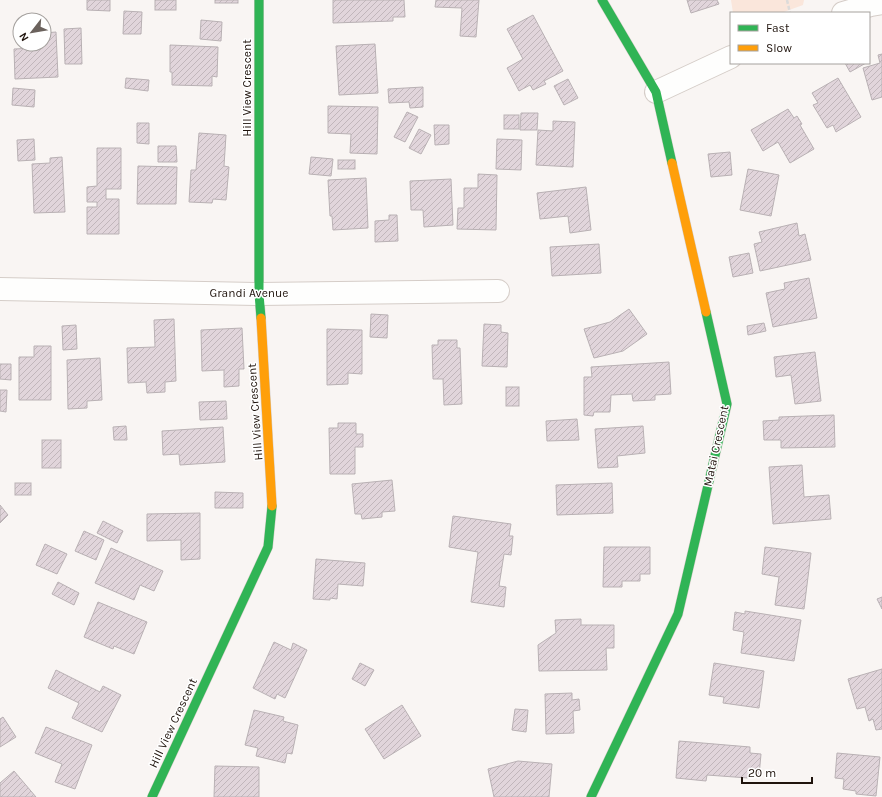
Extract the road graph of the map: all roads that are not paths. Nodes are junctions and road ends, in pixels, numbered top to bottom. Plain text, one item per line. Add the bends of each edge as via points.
1 (259, 0) edge
2 (602, 0) edge
3 (882, 3) edge
4 (846, 12) edge
5 (730, 57) edge
6 (656, 92) junction
7 (0, 289) edge
8 (498, 291) dead end
9 (259, 294) junction
10 (152, 797) edge
11 (591, 797) edge

1 - 9 street, Hill View Crescent
2 - 6 street, Matai Crescent
3 - 4 street
5 - 6 street
6 - 11 street, Matai Crescent via 727,404 678,614
7 - 9 street, Grandi Avenue
8 - 9 street, Grandi Avenue
9 - 10 street, Hill View Crescent via 273,501 268,547

